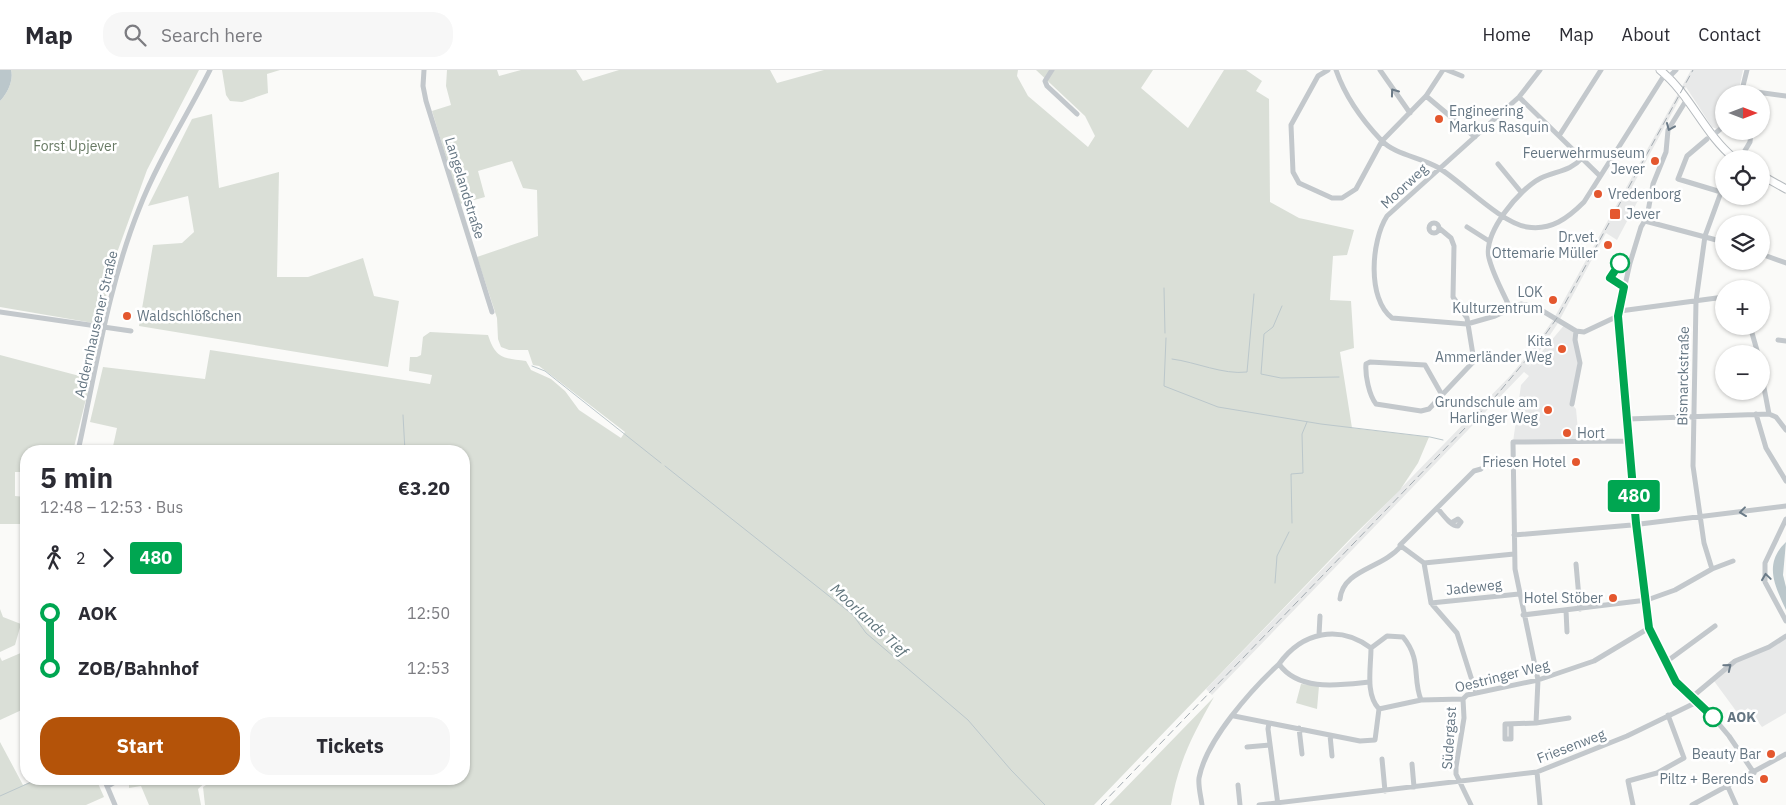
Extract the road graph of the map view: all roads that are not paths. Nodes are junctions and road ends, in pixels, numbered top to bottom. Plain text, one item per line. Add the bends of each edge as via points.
1 (210, 70) edge
2 (424, 70) edge
3 (1052, 70) edge
4 (1328, 70) edge
5 (1336, 70) edge
6 (1380, 70) edge
7 (1443, 70) edge
8 (1447, 70) edge
9 (1540, 70) edge
10 (1601, 70) edge
11 (1676, 70) edge
12 (1747, 70) edge
13 (1665, 74) edge
14 (1462, 76) dead end
15 (1743, 85) edge
16 (1770, 95) edge
17 (1426, 96) junction
18 (1786, 96) edge
19 (1519, 97) junction
20 (1687, 99) junction
21 (1410, 113) junction
22 (1077, 114) dead end
23 (1715, 134) edge
24 (1559, 136) junction
25 (1475, 137) junction
26 (1710, 138) junction
27 (1382, 141) junction
28 (1724, 150) edge
29 (1582, 158) junction
30 (1498, 164) dead end
31 (1439, 168) junction
32 (1600, 176) junction
33 (1770, 181) edge
34 (1786, 189) edge
35 (1715, 190) edge
36 (1521, 192) junction
37 (1716, 205) edge
38 (1504, 215) junction
39 (1645, 221) junction
40 (1467, 227) dead end
41 (1439, 228) dead end
42 (1705, 236) junction
43 (1715, 239) edge
44 (1489, 241) junction
45 (1770, 257) edge
46 (1786, 263) edge
47 (1715, 298) edge
48 (1696, 301) junction
49 (1510, 308) junction
50 (0, 312) edge
51 (492, 312) dead end
52 (1619, 313) junction
53 (1466, 324) junction
54 (105, 327) junction
55 (1576, 331) junction
56 (132, 332) dead end
57 (1778, 340) dead end
58 (1786, 341) edge
59 (1442, 395) junction
60 (1766, 400) edge
61 (1572, 404) dead end
62 (1756, 414) junction
63 (1769, 414) junction
64 (1694, 416) junction
65 (1628, 419) junction
66 (1786, 430) edge
67 (1629, 441) junction
68 (79, 445) edge
69 (1481, 469) dead end
70 (1786, 481) edge
71 (1786, 506) edge
72 (1437, 508) junction
73 (1700, 516) junction
74 (1786, 518) edge
75 (1451, 523) dead end
76 (1636, 523) junction
77 (1514, 536) junction
78 (1400, 546) junction
79 (1514, 554) junction
80 (1733, 561) dead end
81 (1424, 563) junction
82 (1576, 564) dead end
83 (1712, 569) junction
84 (1519, 594) junction
85 (1340, 599) dead end
86 (1647, 600) junction
87 (1431, 603) junction
88 (1580, 609) junction
89 (1566, 610) junction
90 (1524, 615) junction
91 (1320, 616) dead end
92 (1786, 621) edge
93 (1715, 626) dead end
94 (1649, 628) junction
95 (1567, 632) dead end
96 (1319, 635) junction
97 (1786, 636) edge
98 (1371, 648) junction
99 (1666, 662) junction
100 (1279, 664) junction
101 (1538, 680) junction
102 (1370, 682) junction
103 (1476, 693) junction
104 (1692, 697) junction
105 (1463, 699) junction
106 (1421, 700) junction
107 (1697, 702) junction
108 (1379, 709) junction
109 (1668, 715) junction
110 (1234, 716) junction
111 (1569, 718) dead end
112 (1270, 723) junction
113 (1536, 723) junction
114 (1511, 724) dead end
115 (1299, 728) junction
116 (1330, 735) junction
117 (1270, 745) junction
118 (1247, 748) dead end
119 (1302, 754) dead end
120 (1786, 754) edge
121 (1332, 756) dead end
122 (1382, 759) dead end
123 (1412, 764) dead end
124 (1537, 772) junction
125 (1754, 773) junction
126 (1460, 780) junction
127 (1238, 785) dead end
128 (108, 786) edge
129 (1414, 787) junction
130 (1728, 787) junction
131 (1385, 791) junction
132 (1278, 804) edge
133 (114, 805) edge
134 (1202, 805) edge
135 (1240, 805) edge
136 (1259, 805) edge
137 (1471, 805) edge
138 (1540, 805) edge
139 (1633, 805) edge
140 (1692, 805) edge
141 (1736, 805) edge

1 - 54 street, Addernhausener Straße via 139,209 118,271
2 - 51 street, Langelandstraße via 426,101
3 - 22 street via 1045,81 1047,86
4 - 27 street via 1318,76 1291,125 1295,180 1332,198 1349,196
5 - 27 street via 1345,92
21 -> 6 street
7 - 17 street
8 - 14 street
9 - 19 street, Moorweg
10 - 24 street
11 - 13 street
12 - 15 street
13 - 20 main road
13 - 32 street
16 - 18 street
17 - 21 street
17 - 25 street
19 - 24 street
19 - 25 street, Moorweg
20 - 26 main road
20 -> 39 street via 1668,130 1666,152 1653,184
21 - 27 street
23 - 26 street
24 - 29 street
25 - 31 street, Moorweg
26 - 28 main road
26 - 35 street via 1686,156 1678,179
27 - 31 street
29 - 32 street
29 - 36 street via 1574,166 1541,178
30 - 36 street
31 - 38 street
31 - 53 street, Moorweg via 1387,216 1378,239 1373,268 1381,304 1392,318
32 - 38 street via 1578,208 1554,225 1526,227
33 - 34 main road
36 - 38 street
37 - 42 street, Bismarckstraße
38 - 44 street
39 - 42 street
39 - 52 street via 1630,264
40 - 44 street
41 - 53 street via 1451,238 1454,246 1453,297 1467,318
42 - 43 street
42 - 48 street, Bismarckstraße
44 - 49 street via 1489,259
45 - 46 street
47 - 48 street
48 - 52 street
48 - 64 street, Bismarckstraße
49 - 53 street, Moorweg
49 - 55 street, Moorweg via 1522,304 1536,306
50 - 54 street
52 - 55 street via 1584,332
52 - 65 street
53 - 59 street via 1474,361
54 - 56 street
54 - 68 street, Addernhausener Straße
55 - 61 street via 1580,363
57 - 58 street
59 - 59 street via 1425,365 1366,364 1376,404 1422,411 1429,409
60 - 63 street
62 - 63 street
62 - 64 street
62 - 70 street via 1766,448
63 - 66 street via 1776,417
64 - 65 street
64 - 73 street, Bismarckstraße via 1694,466
65 - 67 street
67 - 76 street
67 - 77 street via 1514,442
69 - 72 street via 1474,471
71 -> 73 street
72 - 75 street
72 - 78 street
73 - 76 street
73 - 83 street, Bismarckstraße
92 -> 74 street via 1765,582 1765,563
76 - 77 street
76 - 86 street
77 - 79 street
78 - 81 street
78 - 85 street via 1387,560 1354,575 1342,589
79 - 81 street
79 - 84 street
80 - 83 street
81 - 87 street
82 - 88 street
83 - 86 street via 1675,590
84 - 87 street, Jadeweg
84 - 90 street
86 - 88 street
86 - 94 street
87 - 103 street via 1457,633
88 - 89 street
89 - 90 street
89 - 95 street
90 - 101 street
91 - 96 street
93 - 99 street
94 - 99 street
94 - 101 street, Oestringer Weg via 1594,661
96 - 98 street via 1350,636
96 - 100 street via 1297,644
104 -> 97 street via 1735,662 1770,647
98 - 102 street
98 - 106 street via 1387,636 1403,637 1417,663
99 - 104 street via 1676,682
100 - 102 street via 1294,678 1304,682 1335,685
100 - 110 street via 1252,689
101 - 103 street, Oestringer Weg
101 - 113 street
102 - 108 street via 1374,704
103 - 105 street, Oestringer Weg
104 - 107 street
105 - 106 street, Oestringer Weg
105 - 126 street, Südergast via 1464,718 1456,766
106 - 108 street, Oestringer Weg
107 - 109 street, Friesenweg
107 - 125 street via 1729,736
108 - 116 street via 1375,740 1360,741
109 - 124 street, Friesenweg via 1627,736
109 - 139 street via 1684,758 1657,772 1628,781
110 - 112 street
110 - 134 street via 1215,742 1200,776
111 - 113 street
112 - 115 street
112 - 117 street
113 - 114 street
115 - 116 street
115 - 119 street
116 - 121 street
117 - 118 street
117 - 132 street
120 - 125 street
122 - 131 street
123 - 129 street
124 - 126 street, Friesenweg
124 - 138 street
125 - 130 street
126 - 129 street, Friesenweg
126 - 137 street, Südergast
127 - 135 street
128 - 133 street
129 - 131 street, Friesenweg
130 - 140 street
130 - 141 street
131 - 132 street, Friesenweg
132 - 136 street, Friesenweg

